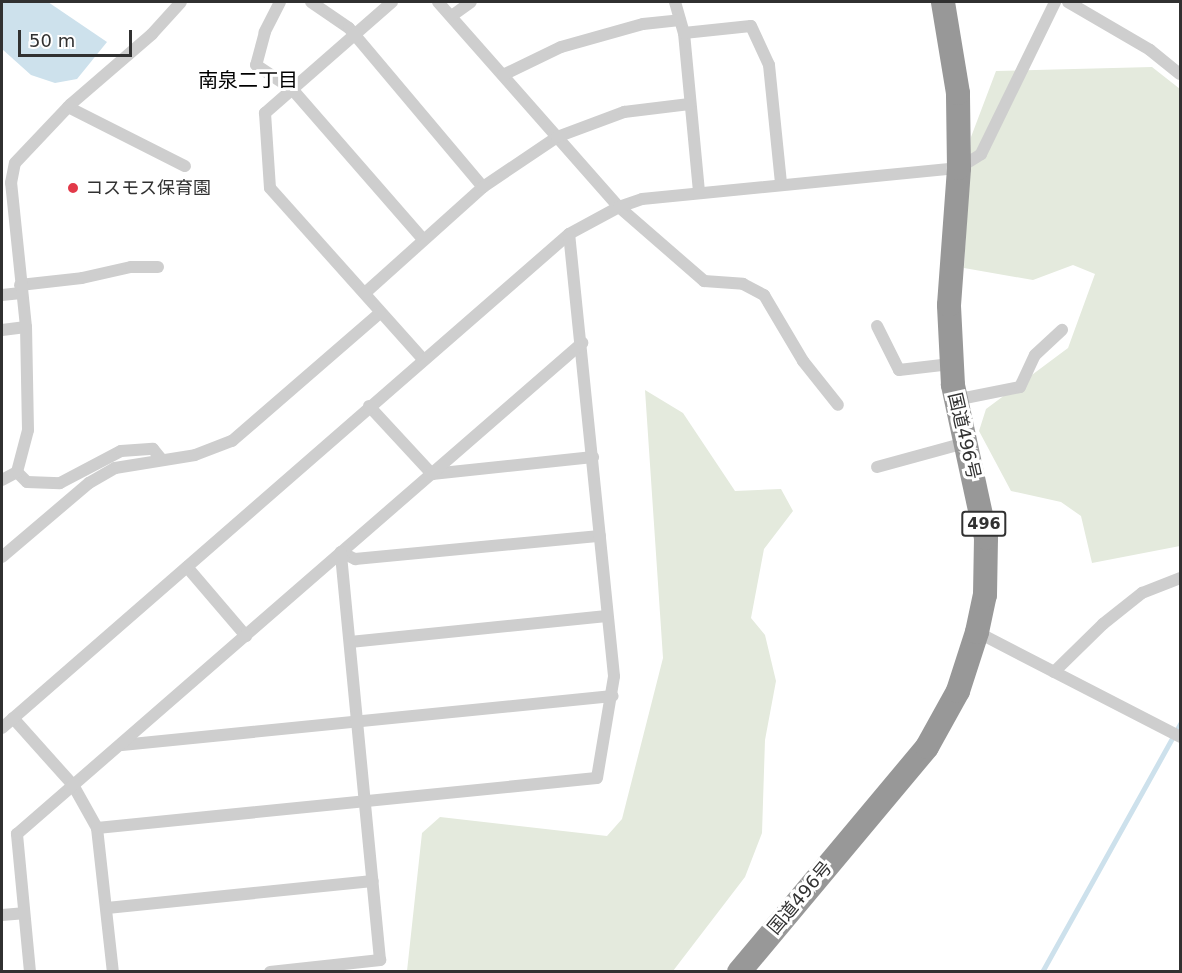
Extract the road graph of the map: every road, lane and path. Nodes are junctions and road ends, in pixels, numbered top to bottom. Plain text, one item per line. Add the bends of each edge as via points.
1 (181, 2) edge
2 (280, 2) edge
3 (311, 2) edge
4 (392, 2) edge
5 (438, 2) edge
6 (471, 2) edge
7 (675, 2) edge
8 (943, 2) edge
9 (1055, 2) edge
10 (1068, 2) edge
11 (453, 15) junction
12 (680, 20) junction
13 (684, 33) junction
14 (352, 36) junction
15 (1180, 74) edge
16 (503, 75) junction
17 (292, 89) junction
18 (690, 104) junction
19 (68, 107) junction
20 (557, 136) junction
21 (185, 165) dead end
22 (959, 168) junction
23 (781, 183) junction
24 (483, 187) junction
25 (699, 192) junction
26 (619, 207) junction
27 (569, 234) junction
28 (423, 239) junction
29 (158, 267) dead end
30 (21, 289) junction
31 (365, 293) junction
32 (2, 295) edge
33 (380, 313) junction
34 (26, 327) junction
35 (877, 327) dead end
36 (2, 330) edge
37 (1062, 330) dead end
38 (582, 343) junction
39 (423, 359) junction
40 (951, 364) junction
41 (955, 400) junction
42 (837, 405) dead end
43 (369, 406) junction
44 (965, 443) junction
45 (593, 457) junction
46 (162, 460) junction
47 (877, 467) dead end
48 (17, 472) junction
49 (432, 474) junction
50 (2, 480) edge
51 (600, 536) junction
52 (341, 552) junction
53 (2, 557) edge
54 (187, 567) junction
55 (1180, 578) edge
56 (608, 616) junction
57 (977, 632) junction
58 (246, 636) junction
59 (350, 642) junction
60 (1054, 672) junction
61 (613, 696) junction
62 (13, 718) junction
63 (358, 723) junction
64 (2, 728) edge
65 (1177, 732) edge
66 (122, 745) junction
67 (73, 785) junction
68 (366, 801) junction
69 (97, 828) junction
70 (373, 881) junction
71 (107, 908) junction
72 (23, 913) junction
73 (2, 915) edge
74 (360, 967) edge
75 (30, 972) edge
76 (112, 972) edge
77 (270, 972) edge
78 (739, 972) edge

1 - 19 street via 152,34
2 - 17 street via 265,32 256,65
3 - 14 street via 349,28
4 - 14 street
5 - 11 street
6 - 11 street
7 - 12 street
8 - 22 highway, 国道496号 / 496 via 958,93
9 - 22 street via 981,154
10 - 15 street via 1150,50
11 - 16 street
12 - 13 street
12 - 16 street via 643,24 561,47
13 - 18 street
13 - 23 street via 751,26 769,65
14 - 17 street
14 - 24 street
16 - 20 street
17 - 28 street
17 - 31 street via 265,113 270,188
18 - 20 street via 624,112
18 - 25 street
19 - 21 street
19 - 30 street via 15,163 12,173
20 - 24 street
20 - 26 street
22 - 23 street
22 - 40 highway, 国道496号 / 496 via 949,305
23 - 25 street
24 - 28 street
25 - 26 street via 642,199
26 - 27 street
26 - 42 street via 704,280 743,284 764,295 803,361
27 - 38 street
27 - 39 street
28 - 31 street
29 - 30 street via 131,267
30 - 32 street
30 - 34 street
31 - 33 street
33 - 39 street
33 - 46 street via 232,441 195,456
34 - 36 street
34 - 48 street via 28,430
35 - 40 street via 899,370
37 - 41 street via 1035,355 1020,387
38 - 45 street
38 - 49 street
39 - 43 street
40 - 41 highway, 国道496号 / 496
41 - 44 highway, 国道496号 / 496
43 - 49 street
43 - 54 street
44 - 47 street
44 - 57 highway, 国道496号 / 496 via 986,538 985,595
45 - 49 street
45 - 51 street
46 - 48 street via 153,449 121,451 60,483 27,482
46 - 53 street via 115,468 89,483
48 - 50 street
49 - 52 street
51 - 52 street via 355,559
51 - 56 street
52 - 58 street
52 - 59 street
54 - 58 street
54 - 62 street
55 - 60 street via 1142,593
56 - 59 street
56 - 61 street
57 - 60 street
57 - 78 highway, 国道496号 / 496 via 958,691 927,747
58 - 66 street
59 - 63 street
60 - 65 street
61 - 63 street
61 - 68 street via 597,778
62 - 64 street
62 - 67 street
63 - 66 street
63 - 68 street
66 - 67 street
67 - 69 street
67 - 72 street via 17,834
68 - 69 street
68 - 70 street
69 - 71 street
70 - 71 street
70 - 74 street via 380,960
71 - 76 street
72 - 73 street
72 - 75 street
74 - 77 street

